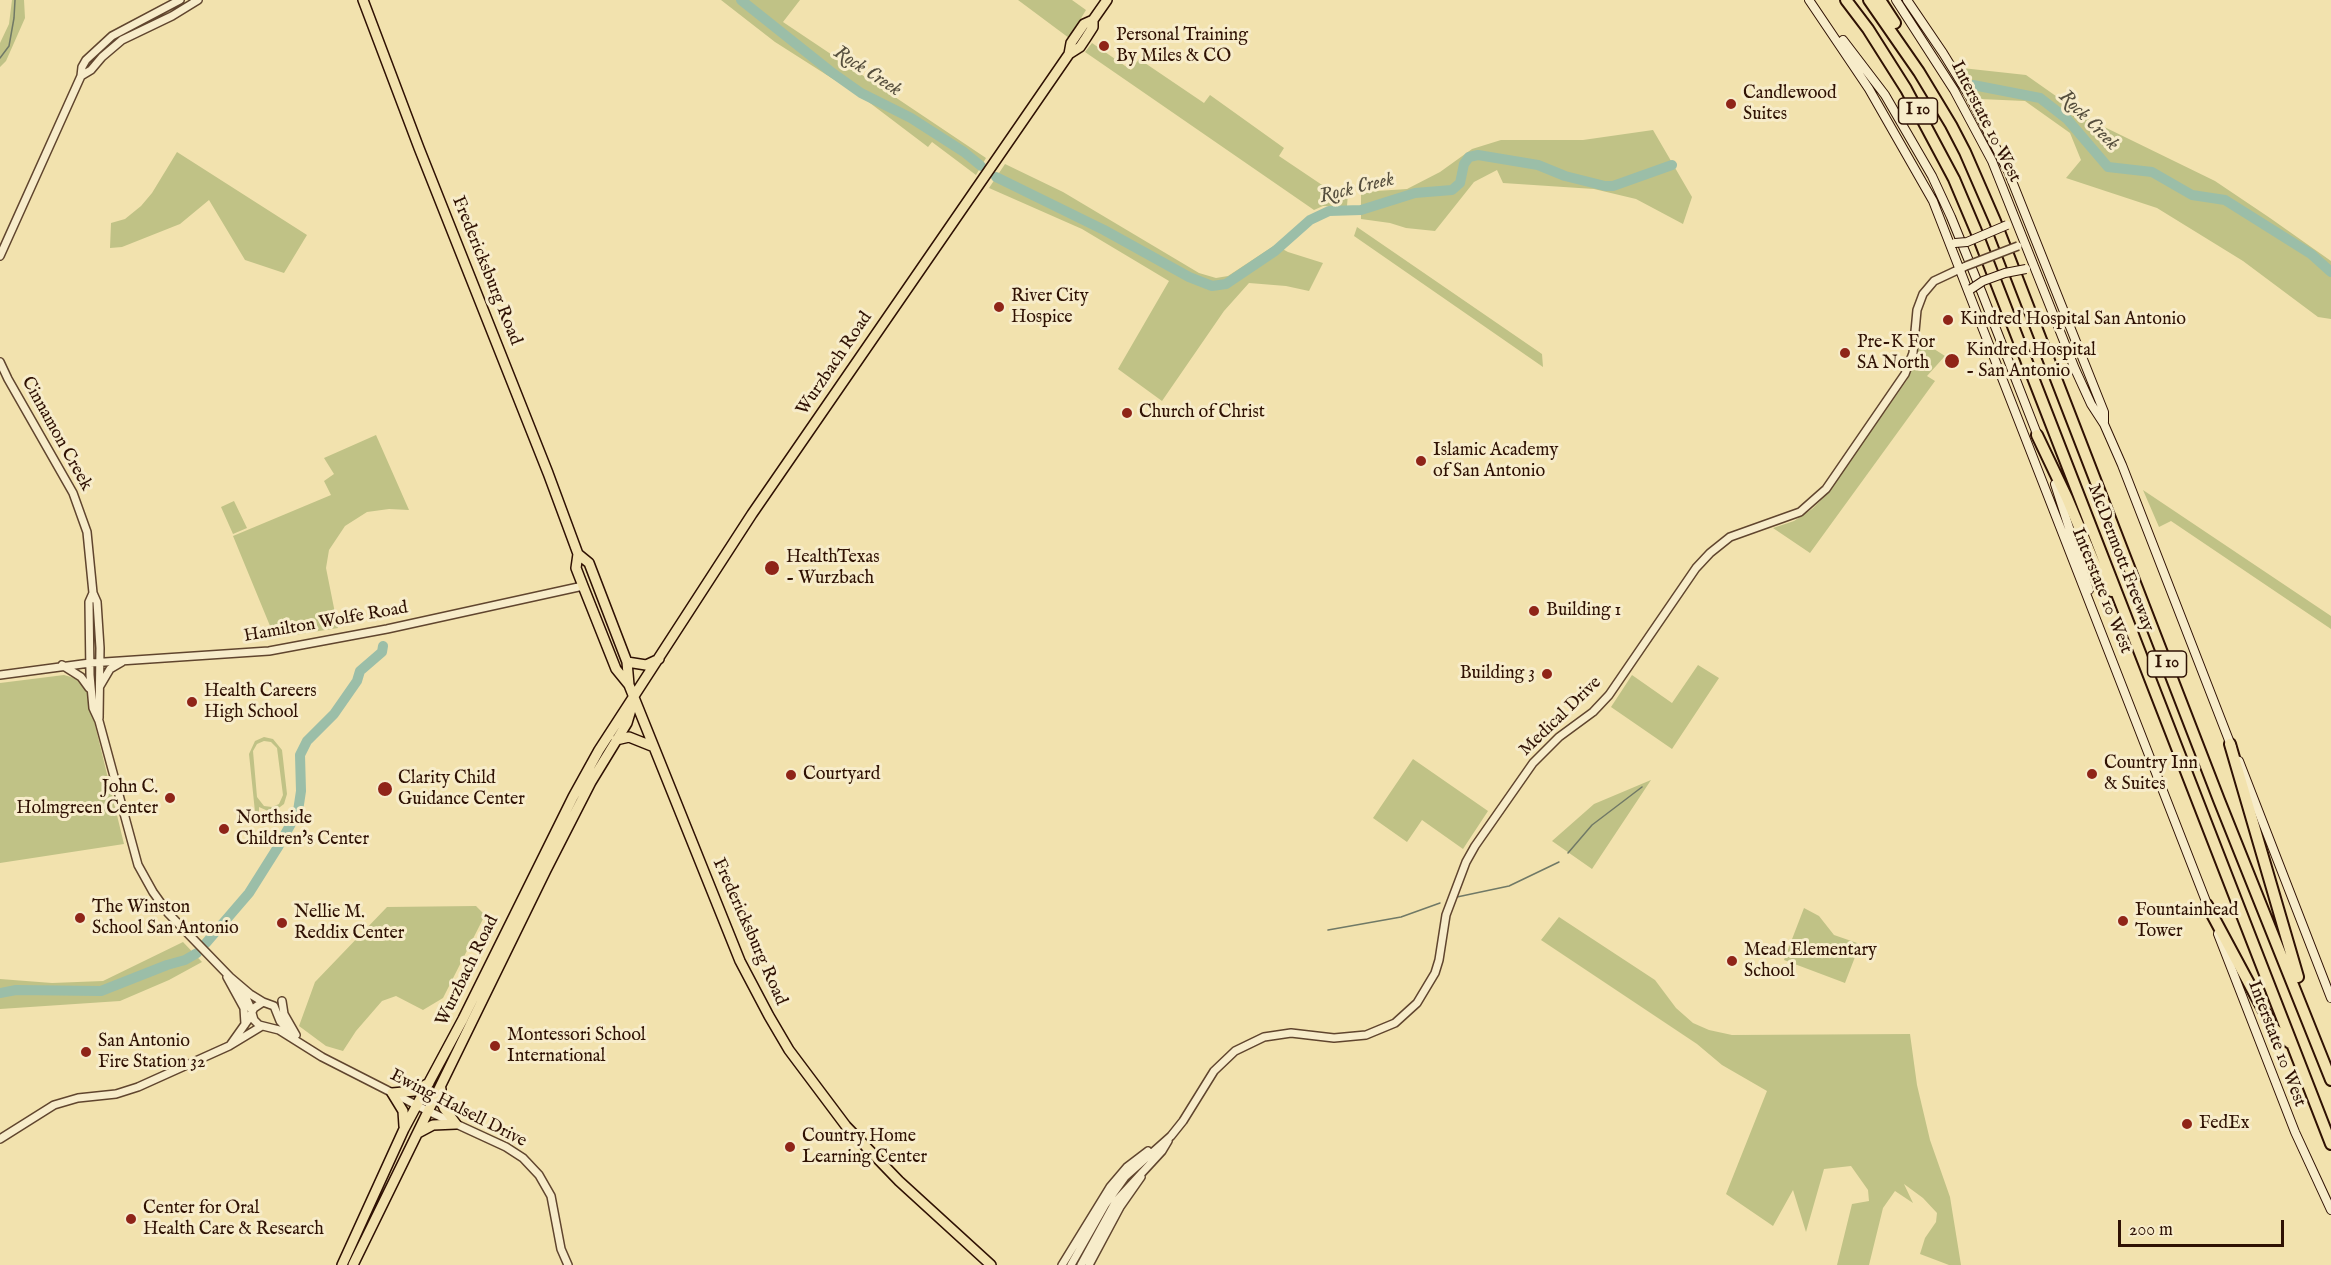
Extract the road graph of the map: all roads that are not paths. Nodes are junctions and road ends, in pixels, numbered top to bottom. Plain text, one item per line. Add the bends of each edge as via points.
1 (180, 0) edge
2 (198, 0) edge
3 (363, 0) edge
4 (1107, 0) edge
5 (1809, 0) edge
6 (1845, 0) edge
7 (1869, 0) edge
8 (1880, 0) edge
9 (1896, 0) edge
10 (1907, 0) edge
11 (1820, 14) junction
12 (1919, 72) junction
13 (81, 76) junction
14 (2012, 208) junction
15 (1945, 233) junction
16 (2022, 245) junction
17 (0, 256) edge
18 (1962, 267) junction
19 (2040, 280) junction
20 (1970, 300) junction
21 (0, 362) edge
22 (2104, 424) junction
23 (2037, 435) junction
24 (578, 554) junction
25 (582, 586) junction
26 (93, 593) junction
27 (600, 593) junction
28 (2118, 597) junction
29 (2099, 627) junction
30 (659, 659) junction
31 (126, 660) junction
32 (99, 662) junction
33 (627, 662) junction
34 (90, 663) junction
35 (62, 665) junction
36 (0, 675) edge
37 (629, 685) junction
38 (99, 688) junction
39 (91, 692) junction
40 (634, 698) junction
41 (99, 721) junction
42 (616, 740) junction
43 (2230, 744) junction
44 (654, 747) junction
45 (2208, 906) junction
46 (219, 967) junction
47 (226, 974) junction
48 (2331, 998) edge
49 (282, 1001) dead end
50 (263, 1002) junction
51 (252, 1012) junction
52 (276, 1015) junction
53 (244, 1025) junction
54 (264, 1026) junction
55 (298, 1040) junction
56 (2291, 1044) junction
57 (230, 1046) junction
58 (2318, 1047) junction
59 (306, 1048) junction
60 (2331, 1080) edge
61 (431, 1081) junction
62 (442, 1083) junction
63 (392, 1093) junction
64 (417, 1106) junction
65 (428, 1111) junction
66 (456, 1124) junction
67 (404, 1129) junction
68 (417, 1134) junction
69 (1171, 1136) junction
70 (0, 1139) edge
71 (2331, 1144) edge
72 (1162, 1151) junction
73 (2331, 1210) edge
74 (342, 1265) edge
75 (353, 1265) edge
76 (568, 1265) edge
77 (991, 1265) edge
78 (1062, 1265) edge
79 (1071, 1265) edge
80 (1081, 1265) edge
81 (1089, 1265) edge

1 - 13 street via 112,36 86,60
2 - 13 street via 122,40
3 - 24 main road, Fredericksburg Road
4 - 30 main road, Wurzbach Road via 1080,47 1069,54 752,514
5 - 11 main road, Interstate 10 West
6 - 28 highway, McDermott Freeway / I 10 via 1906,89 1954,179
7 - 12 highway, McDermott Freeway / I 10
8 - 12 highway via 1902,34
9 - 14 main road, Interstate 10 West via 1977,130
10 - 22 main road via 1948,61 2008,171 2104,412
11 - 15 main road, Interstate 10 West via 1895,133 1933,201
11 - 23 main road via 1868,70 1932,176
12 - 58 highway, McDermott Freeway / I 10 via 1965,152 1995,221
13 - 17 street
14 - 15 main road, bridge via 2007,225 1967,242 1955,243
14 - 16 main road, Interstate 10 West
15 - 18 main road, Interstate 10 West
16 - 18 street, Medical Drive, bridge
16 - 19 main road, Interstate 10 West
18 - 20 main road, Interstate 10 West
18 - 69 street, Medical Drive via 1934,281 1923,294 1917,310 1913,353 1905,374 1826,489 1800,512 1730,537 1710,553 1609,695 1533,763 1469,856 1452,894 1435,973 1418,1003 1395,1023 1366,1035 1334,1038 1291,1033 1244,1046 1214,1071
19 - 20 main road, bridge via 2026,269 2005,273 1971,289
19 - 22 main road, Interstate 10 West via 2075,369
20 - 29 main road, Interstate 10 West
21 - 26 street, Cinnamon Creek via 79,506 89,546
22 - 43 main road, Interstate 10 West
23 - 28 highway via 2102,579
23 - 29 main road via 2080,556
24 - 25 main road, Fredericksburg Road via 576,568
24 - 27 main road, Fredericksburg Road via 589,563
25 - 27 main road
25 - 31 street, Hamilton Wolfe Road via 277,650
25 - 37 main road, Fredericksburg Road via 616,669
26 - 32 street, Cinnamon Creek via 97,602
26 - 34 street, Cinnamon Creek via 89,603
27 - 33 main road, Fredericksburg Road
28 - 56 highway, McDermott Freeway / I 10
29 - 45 main road, Interstate 10 West
30 - 33 main road via 646,665
30 - 40 main road, Wurzbach Road
31 - 32 street, Hamilton Wolfe Road
31 - 38 street via 110,669
32 - 34 street, Hamilton Wolfe Road
32 - 38 street, Ewing Halsell Drive
33 - 37 main road, Fredericksburg Road
34 - 35 street, Hamilton Wolfe Road
34 - 39 street, Ewing Halsell Drive
35 - 36 street, Hamilton Wolfe Road
35 - 39 street via 81,677
37 - 40 main road, Fredericksburg Road
38 - 41 street, Ewing Halsell Drive
39 - 41 street, Ewing Halsell Drive
40 - 42 main road, Wurzbach Road via 627,722
40 - 44 main road, Fredericksburg Road
40 - 61 main road, Wurzbach Road via 573,797
41 - 46 street, Ewing Halsell Drive via 130,840 146,880 168,913
42 - 44 main road via 629,737
42 - 62 main road, Wurzbach Road via 546,870
43 - 48 main road, Interstate 10 West via 2246,775
43 - 58 highway
44 - 77 main road, Fredericksburg Road via 736,952 789,1050 846,1126
45 - 56 highway via 2273,1028
45 - 73 main road, Interstate 10 West via 2295,1132
46 - 47 street, Ewing Halsell Drive
46 - 50 street, Ewing Halsell Drive
47 - 51 street, Ewing Halsell Drive
47 - 53 street via 244,1008
49 - 55 street via 284,1014
50 - 51 street
50 - 52 street, Ewing Halsell Drive via 274,1006
51 - 53 street
51 - 54 street, Ewing Halsell Drive via 256,1023
52 - 54 street via 273,1023
52 - 55 street, Ewing Halsell Drive
53 - 57 street
54 - 57 street
54 - 59 street, Ewing Halsell Drive via 279,1030
55 - 59 street, Ewing Halsell Drive
56 - 71 highway, McDermott Freeway / I 10
57 - 70 street via 138,1087 54,1105
58 - 60 highway, McDermott Freeway / I 10
59 - 63 street, Ewing Halsell Drive
61 - 63 main road via 417,1090
61 - 64 main road, Wurzbach Road
62 - 65 main road, Wurzbach Road
62 - 66 main road via 442,1103
63 - 64 street, Ewing Halsell Drive
63 - 67 main road via 404,1114
64 - 65 street, Ewing Halsell Drive
64 - 67 main road, Wurzbach Road
65 - 66 street, Ewing Halsell Drive
65 - 68 main road, Wurzbach Road
66 - 68 main road via 433,1125
66 - 76 street, Ewing Halsell Drive via 506,1147 539,1175 553,1202 561,1249
67 - 74 main road, Wurzbach Road
68 - 75 main road, Wurzbach Road
69 - 72 street, Medical Drive
69 - 78 street via 1122,1172
69 - 79 street, Medical Drive via 1125,1177
72 - 80 street, Medical Drive via 1116,1201
72 - 81 street via 1125,1199

